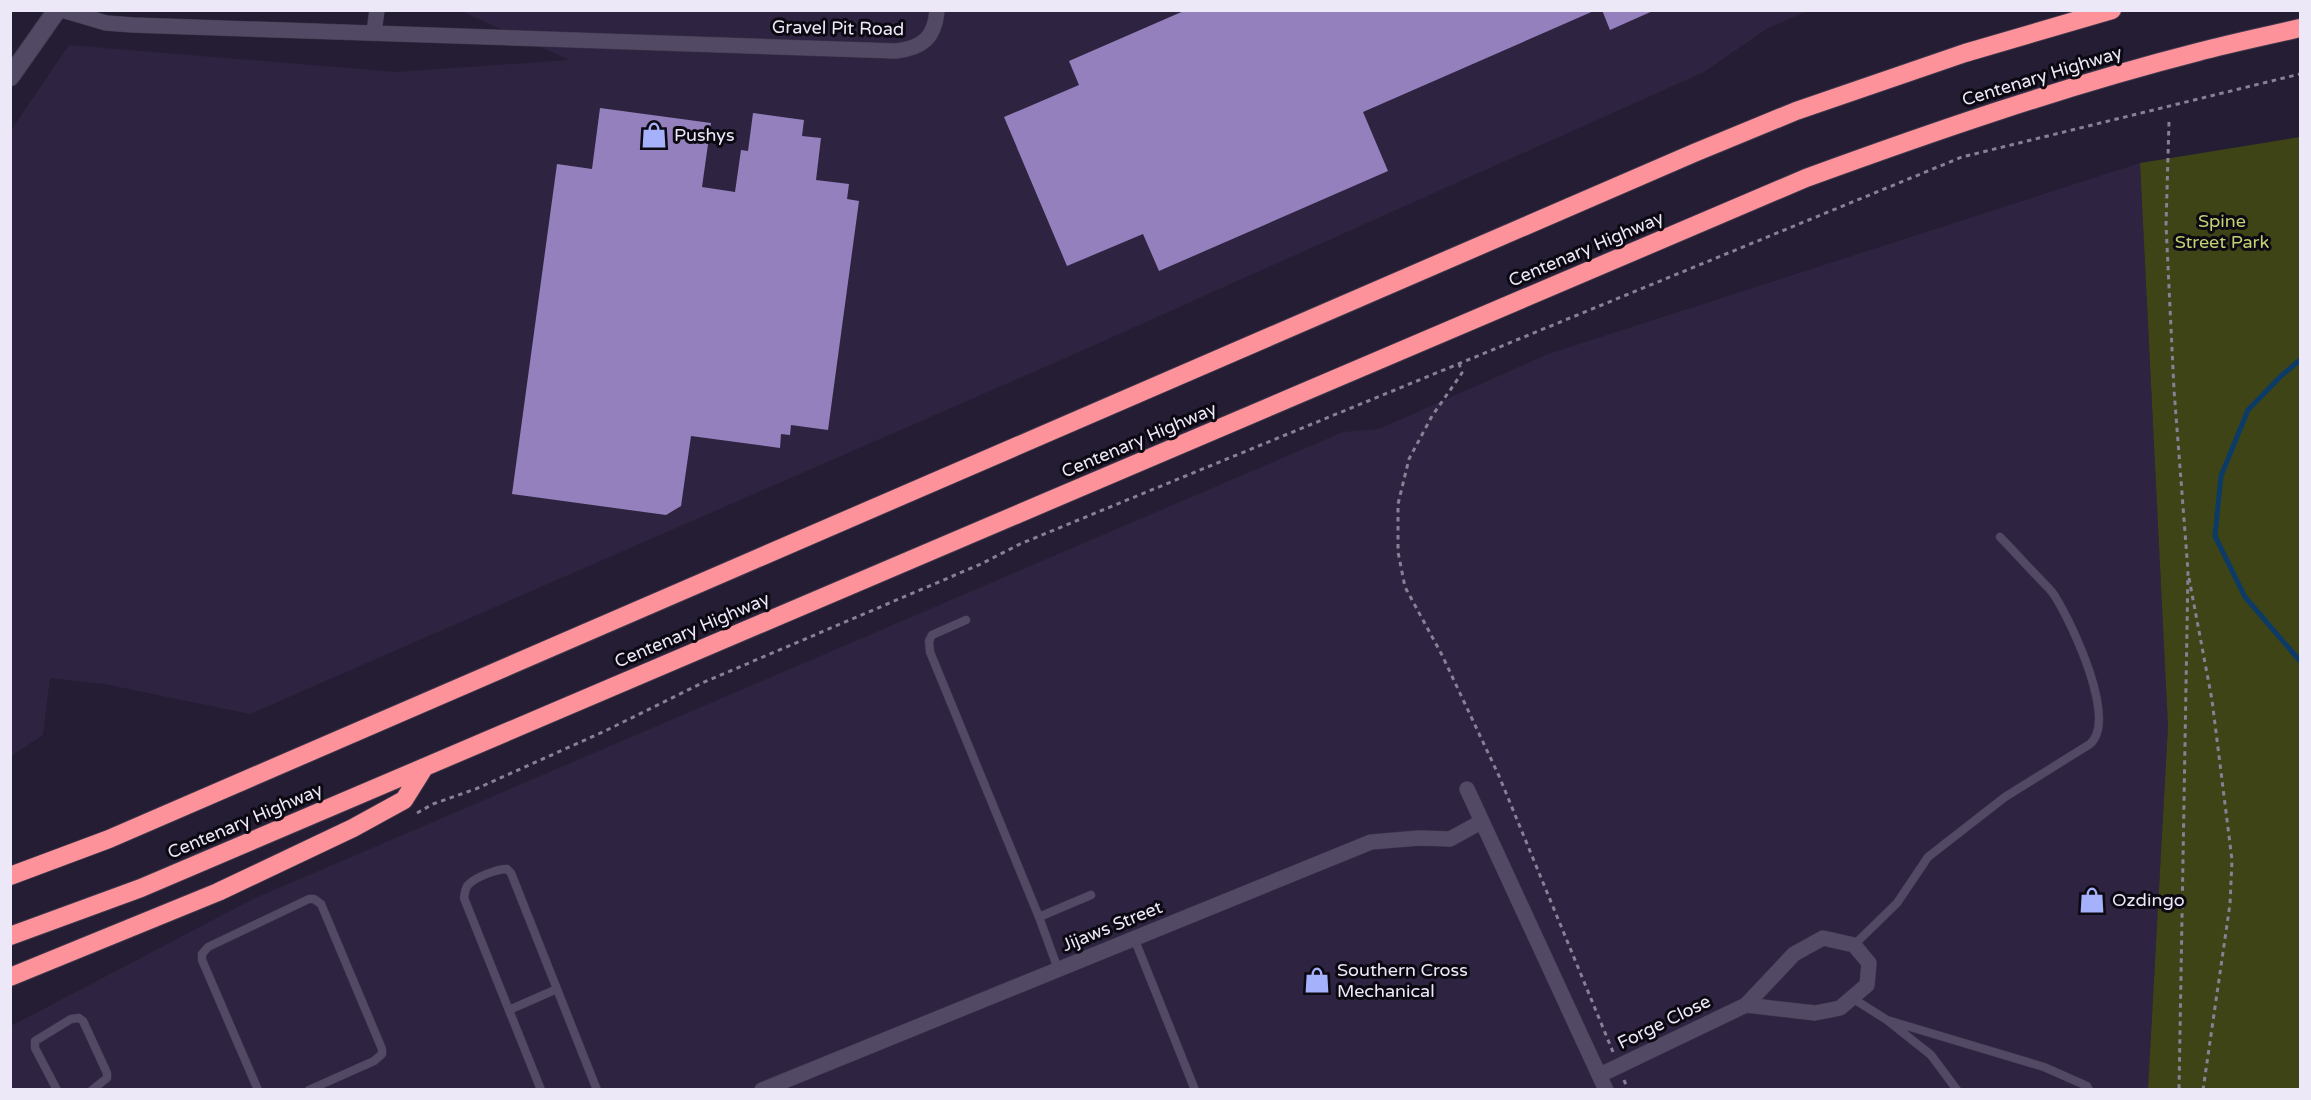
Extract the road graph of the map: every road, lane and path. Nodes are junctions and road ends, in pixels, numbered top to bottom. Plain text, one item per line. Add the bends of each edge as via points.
1 (57, 10) edge
2 (62, 10) edge
3 (377, 10) edge
4 (937, 10) edge
5 (2112, 10) edge
6 (2301, 28) edge
7 (374, 32) junction
8 (2301, 74) edge
9 (10, 77) edge
10 (2169, 122) dead end
11 (1459, 363) junction
12 (2000, 537) dead end
13 (2188, 571) junction
14 (966, 620) dead end
15 (424, 768) junction
16 (1467, 789) dead end
17 (413, 815) dead end
18 (1481, 822) junction
19 (10, 876) edge
20 (1091, 895) dead end
21 (1039, 917) junction
22 (10, 936) edge
23 (1134, 938) junction
24 (1854, 945) junction
25 (1058, 969) junction
26 (10, 977) edge
27 (557, 990) junction
28 (1852, 998) junction
29 (1746, 1005) junction
30 (509, 1010) junction
31 (1887, 1020) junction
32 (1618, 1066) junction
33 (1600, 1075) junction
34 (57, 1089) edge
35 (92, 1089) edge
36 (258, 1089) edge
37 (309, 1089) edge
38 (541, 1089) edge
39 (597, 1089) edge
40 (762, 1089) edge
41 (1195, 1089) edge
42 (1606, 1089) edge
43 (1628, 1089) edge
44 (1957, 1089) edge
45 (2089, 1089) edge
46 (2179, 1089) edge
47 (2203, 1089) edge

1 - 9 street
2 - 7 street, Gravel Pit Road via 124,25
3 - 7 street
4 - 7 street, Gravel Pit Road via 928,39 910,49 896,51
5 - 19 highway, Centenary Highway via 1965,53 1796,111 1694,153 110,839
6 - 15 highway, Centenary Highway via 2199,52 1994,112 1806,178
8 - 11 path via 1962,157
10 - 13 path via 2166,225
11 - 17 path via 1020,544
11 - 32 path via 1462,373 1409,459 1398,504 1398,552 1406,587 1499,776
12 - 24 lane via 2056,596 2088,666 2097,705 2098,732 2090,744 2005,797 1928,857 1897,903
13 - 46 path
13 - 47 path via 2212,700 2232,860 2230,904
14 - 21 lane via 932,635 930,652
15 - 22 highway, Centenary Highway via 141,888
15 - 26 highway via 404,800 353,828 218,892
16 - 18 street
18 - 23 street, Jijaws Street via 1450,839 1371,842
18 - 33 street
20 - 21 lane
21 - 25 lane
23 - 25 street, Jijaws Street
23 - 41 lane
24 - 28 street via 1869,963 1867,985
24 - 29 street, Forge Close via 1823,938 1794,954
25 - 40 street, Jijaws Street
27 - 30 lane
27 - 30 lane via 511,873 507,868 501,869 469,883 464,898
27 - 39 lane
28 - 29 street via 1840,1008 1815,1013
28 - 31 lane
29 - 32 street, Forge Close
30 - 38 lane
31 - 44 lane via 1931,1055
31 - 45 lane via 2044,1067
32 - 33 street, Forge Close
32 - 43 path
33 - 42 street
34 - 35 lane via 35,1041 75,1018 82,1021 107,1073 104,1082
36 - 37 lane via 202,954 208,947 314,899 321,904 382,1049 379,1058

